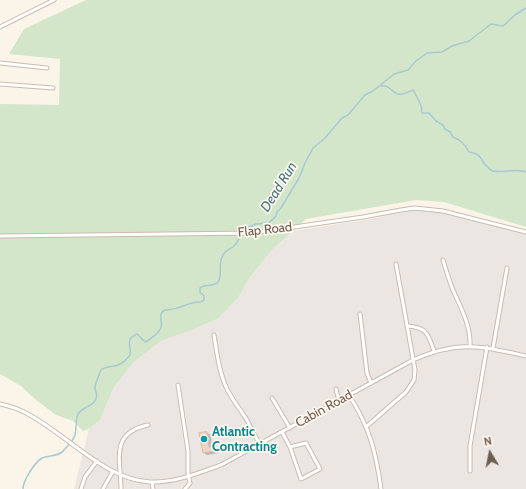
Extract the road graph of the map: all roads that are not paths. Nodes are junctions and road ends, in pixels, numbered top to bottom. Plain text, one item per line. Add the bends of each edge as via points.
1 (54, 0) edge
2 (0, 27) edge
3 (0, 63) edge
4 (47, 68) dead end
5 (0, 84) edge
6 (52, 88) dead end
7 (526, 232) edge
8 (0, 236) edge
9 (443, 260) dead end
10 (396, 264) dead end
11 (507, 268) dead end
12 (360, 314) dead end
13 (407, 326) junction
14 (214, 335) dead end
15 (470, 346) junction
16 (486, 347) junction
17 (493, 348) junction
18 (434, 351) junction
19 (526, 356) edge
20 (413, 360) junction
21 (371, 383) junction
22 (178, 385) dead end
23 (336, 389) dead end
24 (349, 395) junction
25 (272, 398) dead end
26 (339, 401) junction
27 (0, 404) edge
28 (148, 425) dead end
29 (366, 427) junction
30 (290, 428) junction
31 (282, 432) junction
32 (260, 444) junction
33 (290, 447) junction
34 (97, 461) junction
35 (113, 471) junction
36 (470, 471) dead end
37 (120, 474) junction
38 (188, 476) junction
39 (152, 482) junction
40 (81, 489) edge
41 (104, 489) edge
42 (121, 489) edge
43 (153, 489) edge
44 (185, 489) edge
45 (382, 489) edge

1 - 2 lane
3 - 4 lane
5 - 6 lane
7 - 8 lane, Flap Road via 443,211 415,208 363,218 245,234
9 - 15 lane via 464,315
10 - 13 lane
11 - 17 lane
12 - 21 lane via 367,373
13 - 18 lane via 426,331
13 - 20 lane
14 - 32 lane via 226,385
15 - 16 lane, Cabin Road
15 - 18 lane, Cabin Road
16 - 17 lane, Cabin Road
16 - 36 lane via 470,446
17 - 19 lane, Cabin Road
18 - 20 lane, Cabin Road
20 - 21 lane, Cabin Road
20 - 29 lane via 415,375 410,386
21 - 24 lane, Cabin Road
22 - 38 lane via 188,451
23 - 26 lane
24 - 26 lane, Cabin Road
24 - 29 lane
25 - 30 lane
26 - 30 lane, Cabin Road
27 - 34 lane, Cabin Road via 28,413
28 - 37 lane via 133,430 122,441 118,462
29 - 45 lane via 376,457
30 - 31 lane, Cabin Road
31 - 32 lane, Cabin Road
31 - 33 lane
32 - 38 lane, Cabin Road via 221,466
33 - 33 lane via 301,479 320,469 306,443
34 - 35 lane, Cabin Road
34 - 40 lane via 85,477
35 - 37 lane, Cabin Road
35 - 41 lane
37 - 39 lane, Cabin Road
37 - 42 lane
38 - 39 lane, Cabin Road
38 - 44 lane via 189,485
39 - 43 lane

